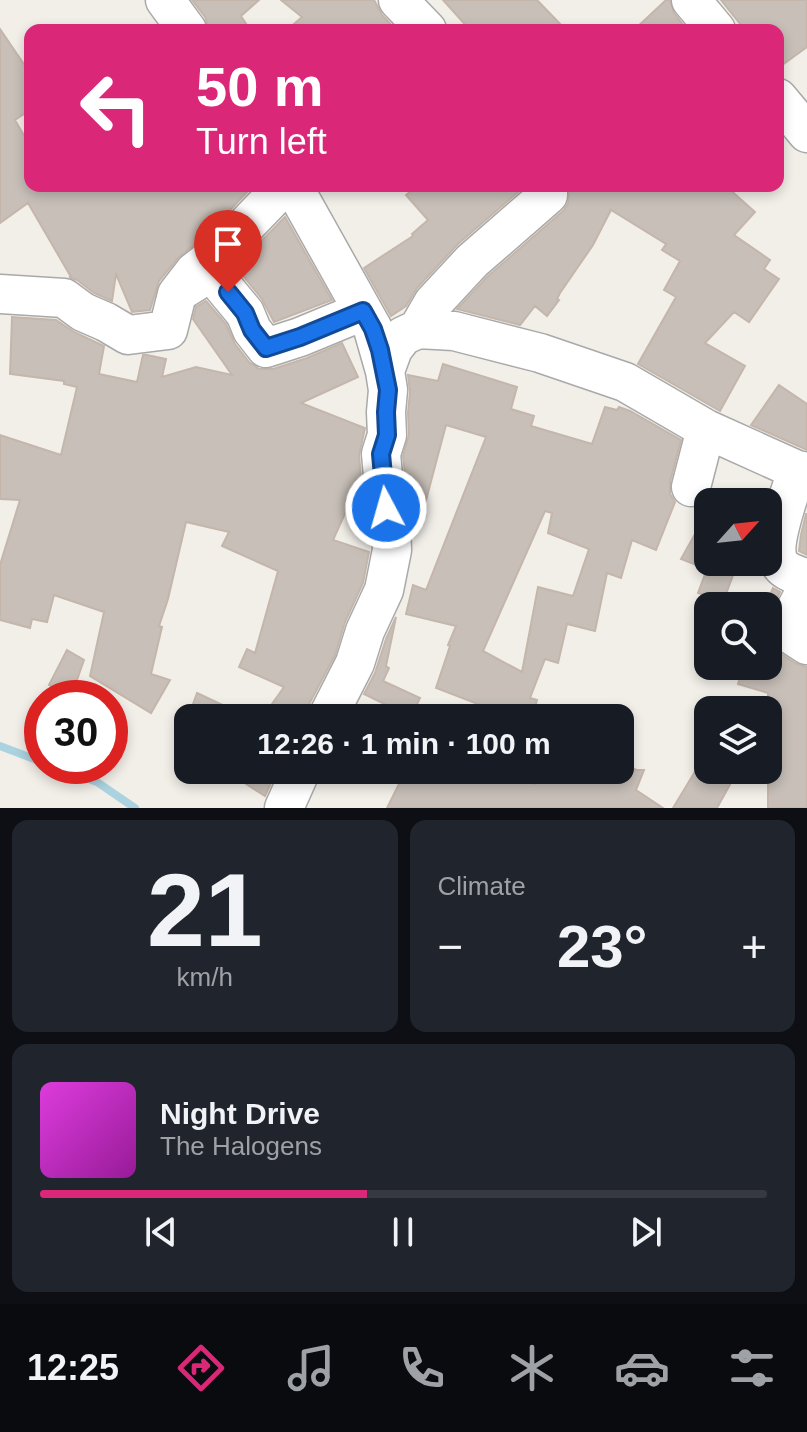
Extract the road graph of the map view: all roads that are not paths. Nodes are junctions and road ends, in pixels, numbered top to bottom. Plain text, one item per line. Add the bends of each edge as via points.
1 (165, 0) edge
2 (691, 0) edge
3 (183, 24) edge
4 (711, 24) edge
5 (784, 105) edge
6 (807, 133) edge
7 (278, 192) edge
8 (296, 192) edge
9 (548, 192) edge
10 (0, 294) edge
11 (363, 311) junction
12 (418, 329) junction
13 (168, 330) junction
14 (385, 371) junction
15 (706, 429) junction
16 (802, 471) edge
17 (691, 487) dead end
18 (807, 582) edge
19 (807, 588) edge
20 (807, 645) edge
21 (334, 704) edge
22 (295, 784) edge
23 (284, 808) edge

1 - 3 street
2 - 4 street
5 - 6 street
7 - 13 street via 194,272 177,294
8 - 11 street
9 - 12 street via 472,261 433,303
10 - 13 street via 64,298 128,335
11 - 13 street via 266,348 211,272 182,289
11 - 14 street
12 - 14 street via 403,336
12 - 15 street via 454,331 611,377
14 - 21 street via 387,435 381,454 392,550 384,590
15 - 16 street
15 - 17 street
16 - 18 street via 776,542 785,570
19 - 20 street via 787,632
22 - 23 street

